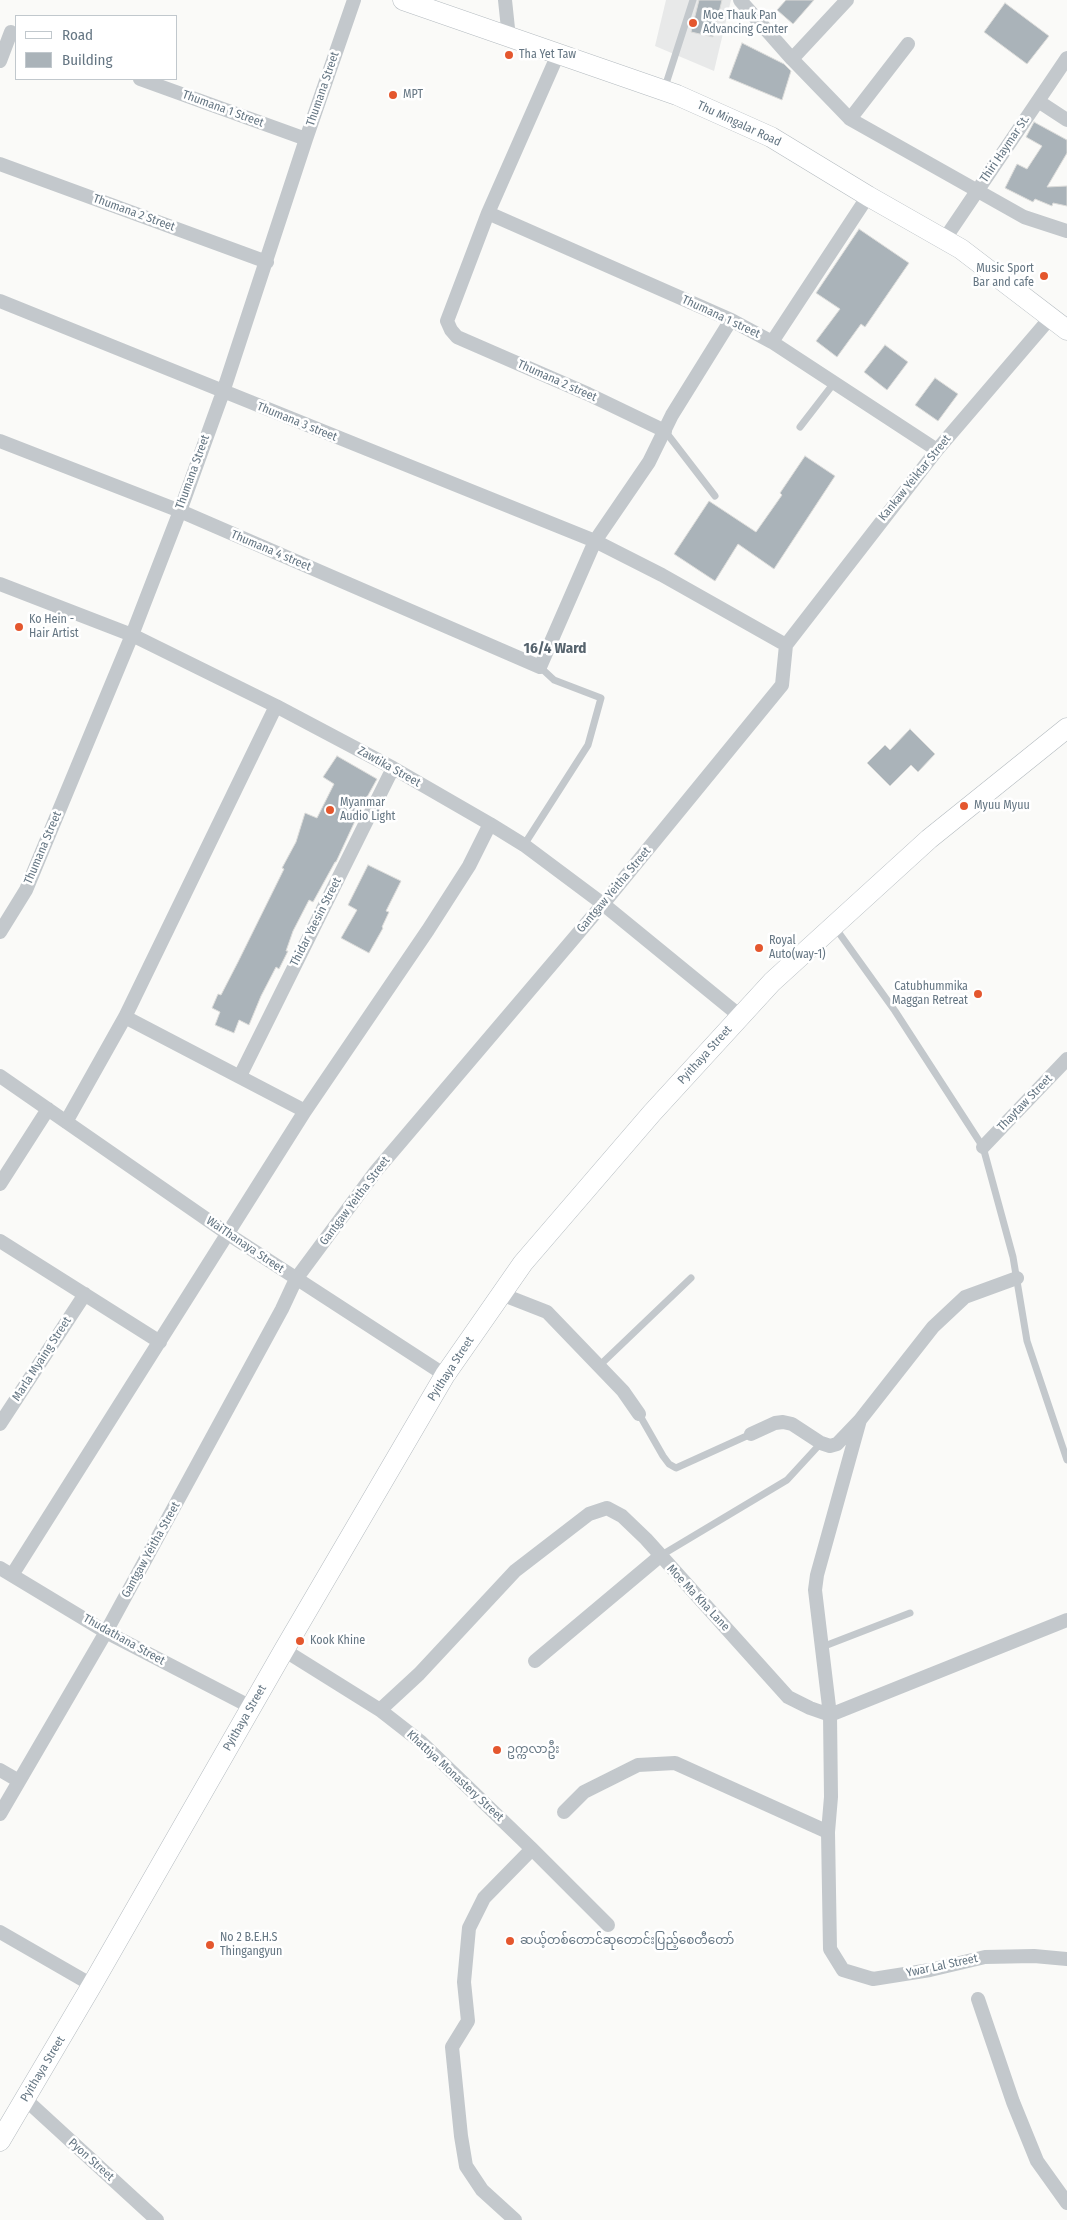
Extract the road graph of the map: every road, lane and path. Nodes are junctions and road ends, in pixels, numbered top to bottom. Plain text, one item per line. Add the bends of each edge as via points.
1 (354, 0) edge
2 (403, 0) edge
3 (505, 0) edge
4 (693, 0) edge
5 (740, 0) edge
6 (847, 0) edge
7 (9, 31) edge
8 (509, 38) junction
9 (908, 44) dead end
10 (559, 52) junction
11 (1067, 58) edge
12 (792, 59) junction
13 (0, 60) edge
14 (143, 80) edge
15 (664, 90) junction
16 (1038, 101) junction
17 (850, 119) junction
18 (1067, 120) edge
19 (306, 139) junction
20 (0, 164) edge
21 (976, 191) junction
22 (868, 196) junction
23 (488, 214) junction
24 (1067, 231) edge
25 (944, 240) junction
26 (267, 262) junction
27 (0, 301) edge
28 (1051, 317) junction
29 (731, 320) junction
30 (1067, 330) edge
31 (772, 342) junction
32 (834, 383) junction
33 (222, 392) junction
34 (800, 427) dead end
35 (665, 430) junction
36 (0, 441) edge
37 (937, 450) junction
38 (715, 496) dead end
39 (180, 511) junction
40 (595, 541) junction
41 (0, 584) edge
42 (132, 635) junction
43 (786, 645) junction
44 (540, 668) junction
45 (276, 706) junction
46 (1067, 728) edge
47 (393, 768) junction
48 (490, 824) junction
49 (524, 845) junction
50 (603, 904) junction
51 (834, 926) junction
52 (0, 932) edge
53 (125, 1016) junction
54 (740, 1016) junction
55 (1067, 1059) edge
56 (0, 1076) edge
57 (240, 1076) junction
58 (48, 1110) junction
59 (306, 1111) junction
60 (66, 1122) junction
61 (984, 1147) junction
62 (0, 1184) edge
63 (228, 1234) junction
64 (0, 1241) edge
65 (691, 1278) dead end
66 (1017, 1278) junction
67 (296, 1279) junction
68 (85, 1294) junction
69 (501, 1294) junction
70 (160, 1342) junction
71 (599, 1366) junction
72 (445, 1375) junction
73 (639, 1414) joint
74 (860, 1420) junction
75 (0, 1424) edge
76 (751, 1434) joint
77 (821, 1443) junction
78 (1067, 1460) edge
79 (659, 1557) junction
80 (6, 1572) edge
81 (910, 1613) dead end
82 (1067, 1620) edge
83 (106, 1632) junction
84 (822, 1646) junction
85 (284, 1650) junction
86 (535, 1661) dead end
87 (251, 1707) junction
88 (380, 1710) junction
89 (830, 1715) junction
90 (0, 1770) edge
91 (19, 1781) junction
92 (564, 1812) dead end
93 (0, 1814) edge
94 (828, 1832) junction
95 (532, 1849) junction
96 (608, 1925) dead end
97 (0, 1932) edge
98 (1067, 1959) edge
99 (92, 1985) junction
100 (978, 2000) dead end
101 (25, 2099) junction
102 (0, 2141) edge
103 (1067, 2203) edge
104 (157, 2220) edge
105 (514, 2220) edge

1 - 19 street, Thumana Street
2 - 8 street, Thu Mingalar Road
3 - 8 street
4 - 15 lane
5 - 12 street
6 - 12 street
7 - 13 street
8 - 10 street, Thu Mingalar Road
9 - 17 street
10 - 15 street, Thu Mingalar Road
10 - 23 street
11 - 16 street, Thiri Haymar St.
12 - 17 street
14 - 19 street, Thumana 1 Street
15 - 22 street, Thu Mingalar Road via 771,137
16 - 18 street
16 - 21 street, Thiri Haymar St.
17 - 21 street
19 - 26 street, Thumana Street
20 - 26 street, Thumana 2 Street
21 - 24 street via 1024,217
21 - 25 street, Thiri Haymar St.
22 - 25 street, Thu Mingalar Road
22 - 31 street
23 - 29 street, Thumana 1 street
23 - 35 street, Thumana 2 street via 447,321 450,330 457,337
25 - 28 street, Thu Mingalar Road via 961,249
26 - 33 street, Thumana Street
27 - 33 street, Thumana 3 street
28 - 30 street, Thu Mingalar Road
28 - 37 street, Kankaw Yeiktar Street
29 - 31 street, Thumana 1 street
29 - 35 street
31 - 32 street, Thumana 1 street
32 - 34 lane
32 - 37 street, Thumana 1 street
33 - 39 street, Thumana Street
33 - 40 street, Thumana 3 street
35 - 38 lane
35 - 40 street via 649,462
36 - 39 street, Thumana 4 street
37 - 43 street, Kankaw Yeiktar Street
39 - 42 street, Thumana Street
39 - 44 street, Thumana 4 street
40 - 43 street, Thumana 3 street
40 - 44 street
41 - 42 street, Zawtika Street
42 - 45 street, Zawtika Street
42 - 52 street, Thumana Street via 26,890
43 - 50 street, Gantgaw Yeitha Street via 782,685
44 - 49 lane via 554,680 601,698 588,745
45 - 47 street, Zawtika Street
45 - 53 street
46 - 51 street, Pyithaya Street via 929,840
47 - 48 street, Zawtika Street
47 - 57 street, Thidar Yaesin Street
48 - 49 street, Zawtika Street
48 - 59 street via 469,866 428,930
49 - 50 street, Zawtika Street
50 - 54 street, Zawtika Street
50 - 67 street, Gantgaw Yeitha Street via 376,1171
51 - 54 street, Pyithaya Street
51 - 61 lane via 895,1011
53 - 57 street
53 - 60 street
54 - 69 street, Pyithaya Street via 523,1263
55 - 61 street, Thaytaw Street
56 - 58 street, WaiThanaya Street
57 - 59 street
58 - 60 street, WaiThanaya Street
58 - 62 street
59 - 63 street
60 - 63 street, WaiThanaya Street
61 - 66 lane
63 - 67 street, WaiThanaya Street
63 - 70 street
64 - 68 street
65 - 71 lane
66 - 74 street via 965,1297 933,1328
66 - 78 lane via 1027,1341
67 - 72 street, WaiThanaya Street
67 - 83 street, Gantgaw Yeitha Street
68 - 70 street
68 - 75 street, Marla Myaing Street
69 - 71 street via 547,1312
69 - 72 street, Pyithaya Street
70 - 80 street
71 - 73 street
72 - 85 street, Pyithaya Street
73 - 76 lane via 663,1456 676,1468
74 - 77 street via 837,1444
74 - 84 street via 817,1574 815,1590
76 - 77 street via 784,1422
77 - 79 lane via 787,1480
79 - 86 street
79 - 88 street, Moe Ma Kha Lane via 622,1516 607,1508 589,1514 515,1571 419,1674
79 - 89 street, Moe Ma Kha Lane via 739,1640 788,1697
80 - 83 street, Thudathana Street
81 - 84 lane
82 - 89 street
83 - 87 street, Thudathana Street
83 - 91 street, Gantgaw Yeitha Street
84 - 89 street
85 - 87 street, Pyithaya Street
85 - 88 street, Khattiya Monastery Street
87 - 99 street, Pyithaya Street
88 - 95 street, Khattiya Monastery Street via 420,1742
89 - 94 street
90 - 91 street
91 - 93 street, Gantgaw Yeitha Street
92 - 94 street via 584,1792 638,1765 675,1763
94 - 98 street, Ywar Lal Street via 830,1949 844,1970 873,1979 985,1957
95 - 96 street, Khattiya Monastery Street
95 - 105 street via 484,1898 469,1928 464,1982 468,2021 452,2047 466,2166 482,2190
97 - 99 street
99 - 101 street, Pyithaya Street
100 - 103 street via 1037,2161
101 - 102 street, Pyithaya Street
101 - 104 street, Pyon Street

